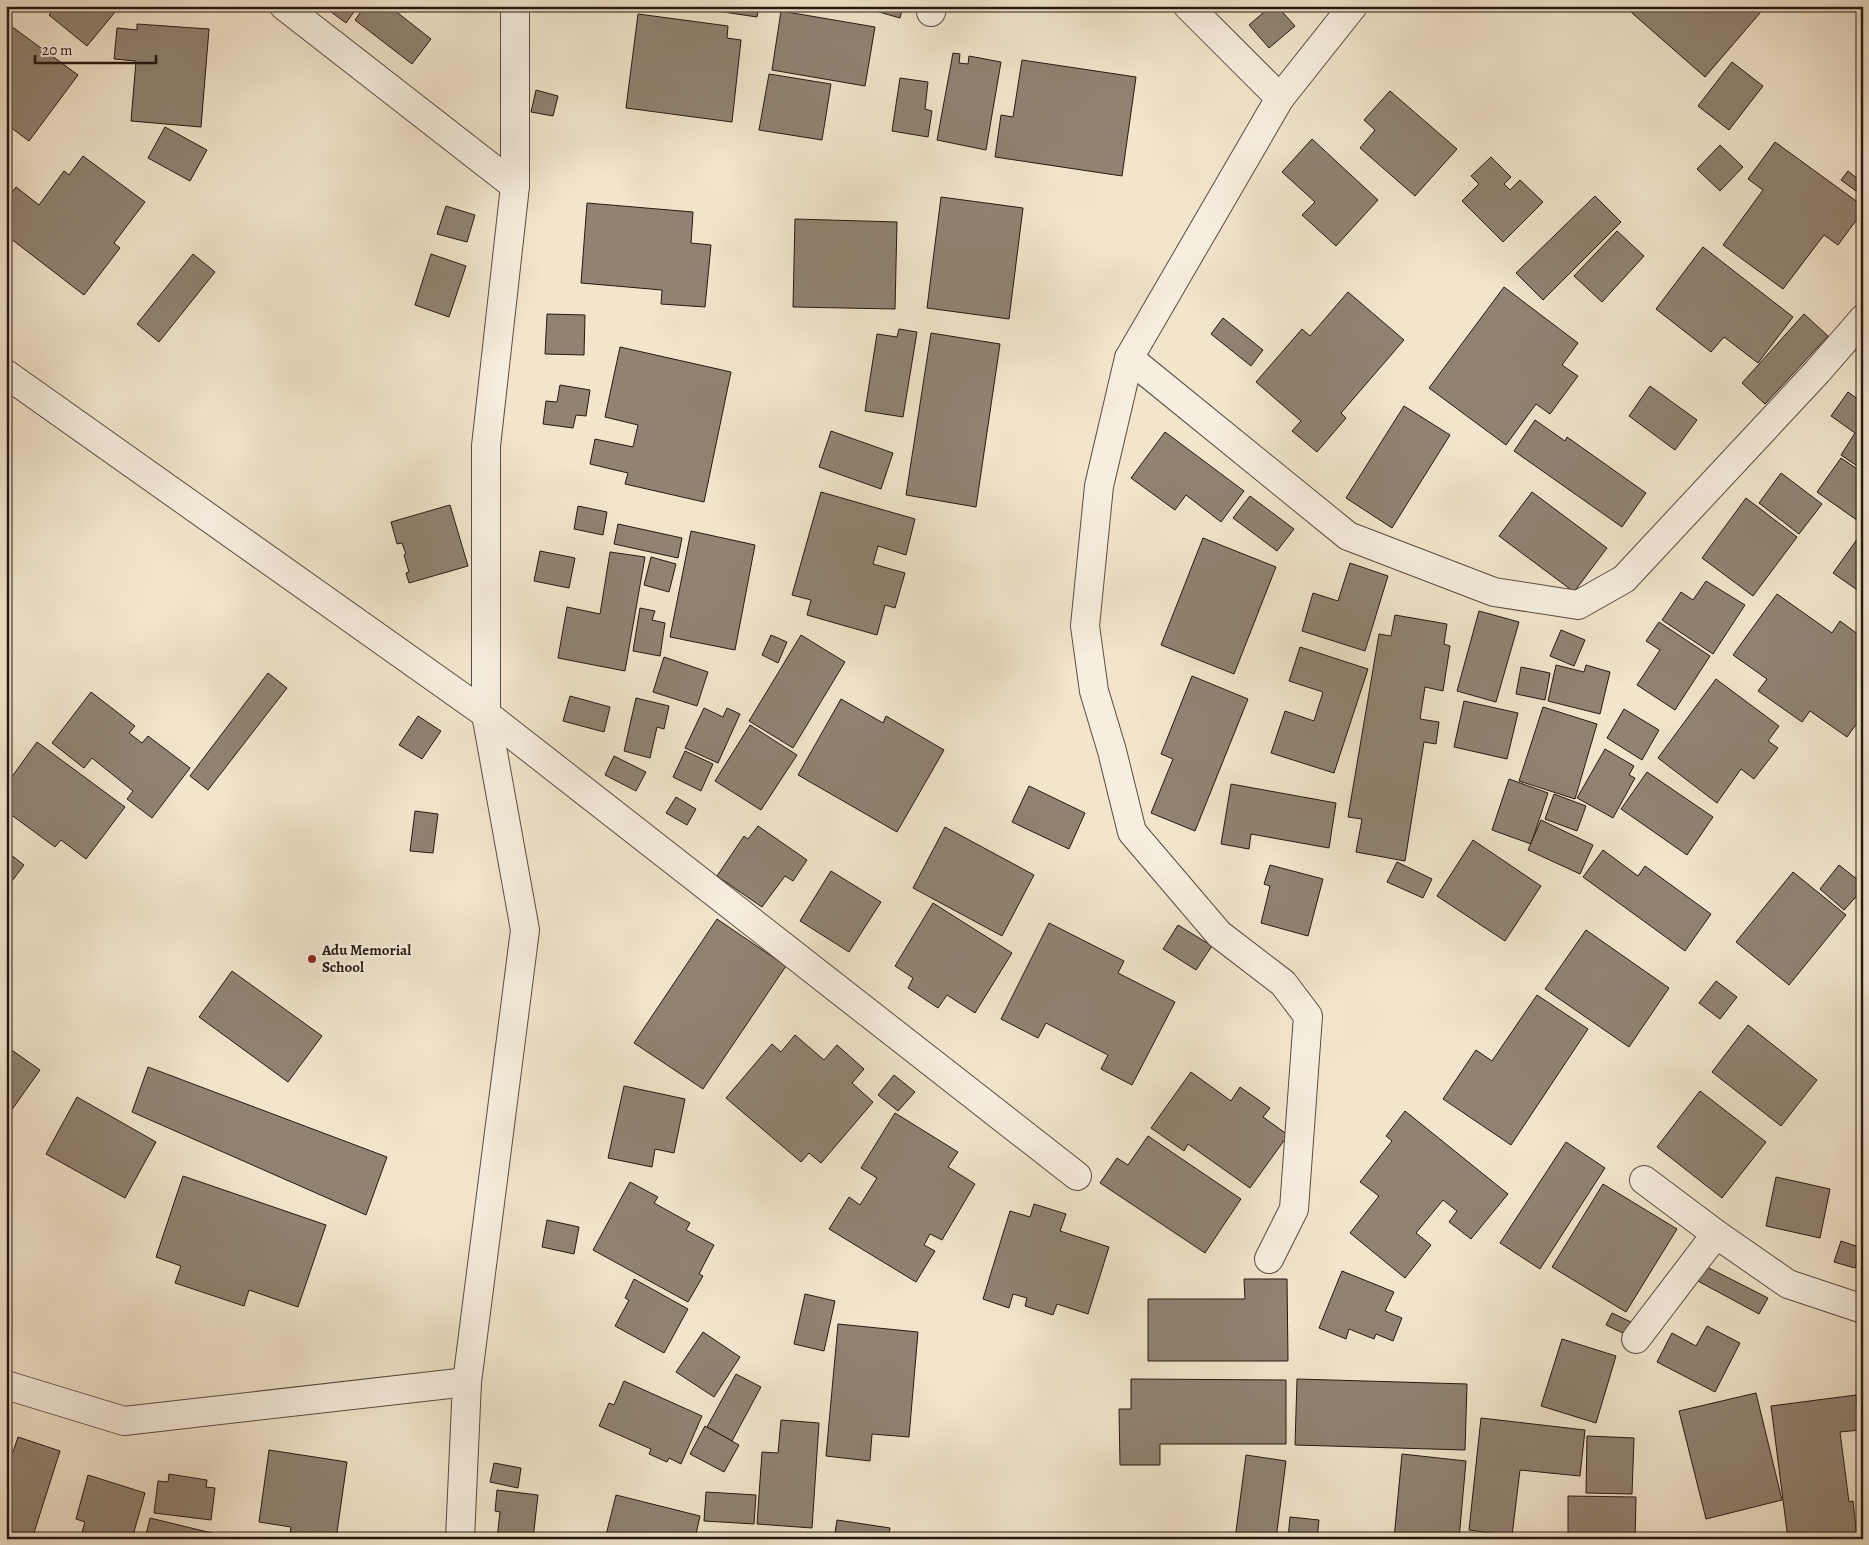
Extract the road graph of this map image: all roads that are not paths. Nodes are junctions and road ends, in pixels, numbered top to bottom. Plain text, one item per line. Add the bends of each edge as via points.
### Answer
1 (284, 6) edge
2 (514, 6) edge
3 (1188, 6) edge
4 (1353, 6) edge
5 (1280, 98) junction
6 (515, 186) junction
7 (1863, 319) edge
8 (1128, 358) junction
9 (6, 374) edge
10 (486, 714) junction
11 (1076, 1176) dead end
12 (1644, 1180) dead end
13 (1716, 1234) junction
14 (1269, 1259) dead end
15 (1863, 1309) edge
16 (1636, 1339) dead end
17 (467, 1382) junction
18 (6, 1385) edge
19 (460, 1539) edge

1 - 6 street
2 - 6 street
3 - 5 street
4 - 5 street
5 - 8 street
6 - 10 street via 486,446
7 - 8 street via 1818,372 1624,579 1578,605 1494,592 1348,536
8 - 14 street via 1099,486 1085,626 1094,691 1132,832 1219,934 1284,983 1308,1016 1294,1209
9 - 10 street
10 - 11 street
10 - 17 street via 525,930
12 - 13 street
13 - 15 street via 1788,1284
13 - 16 street
17 - 18 street via 124,1421
17 - 19 street

